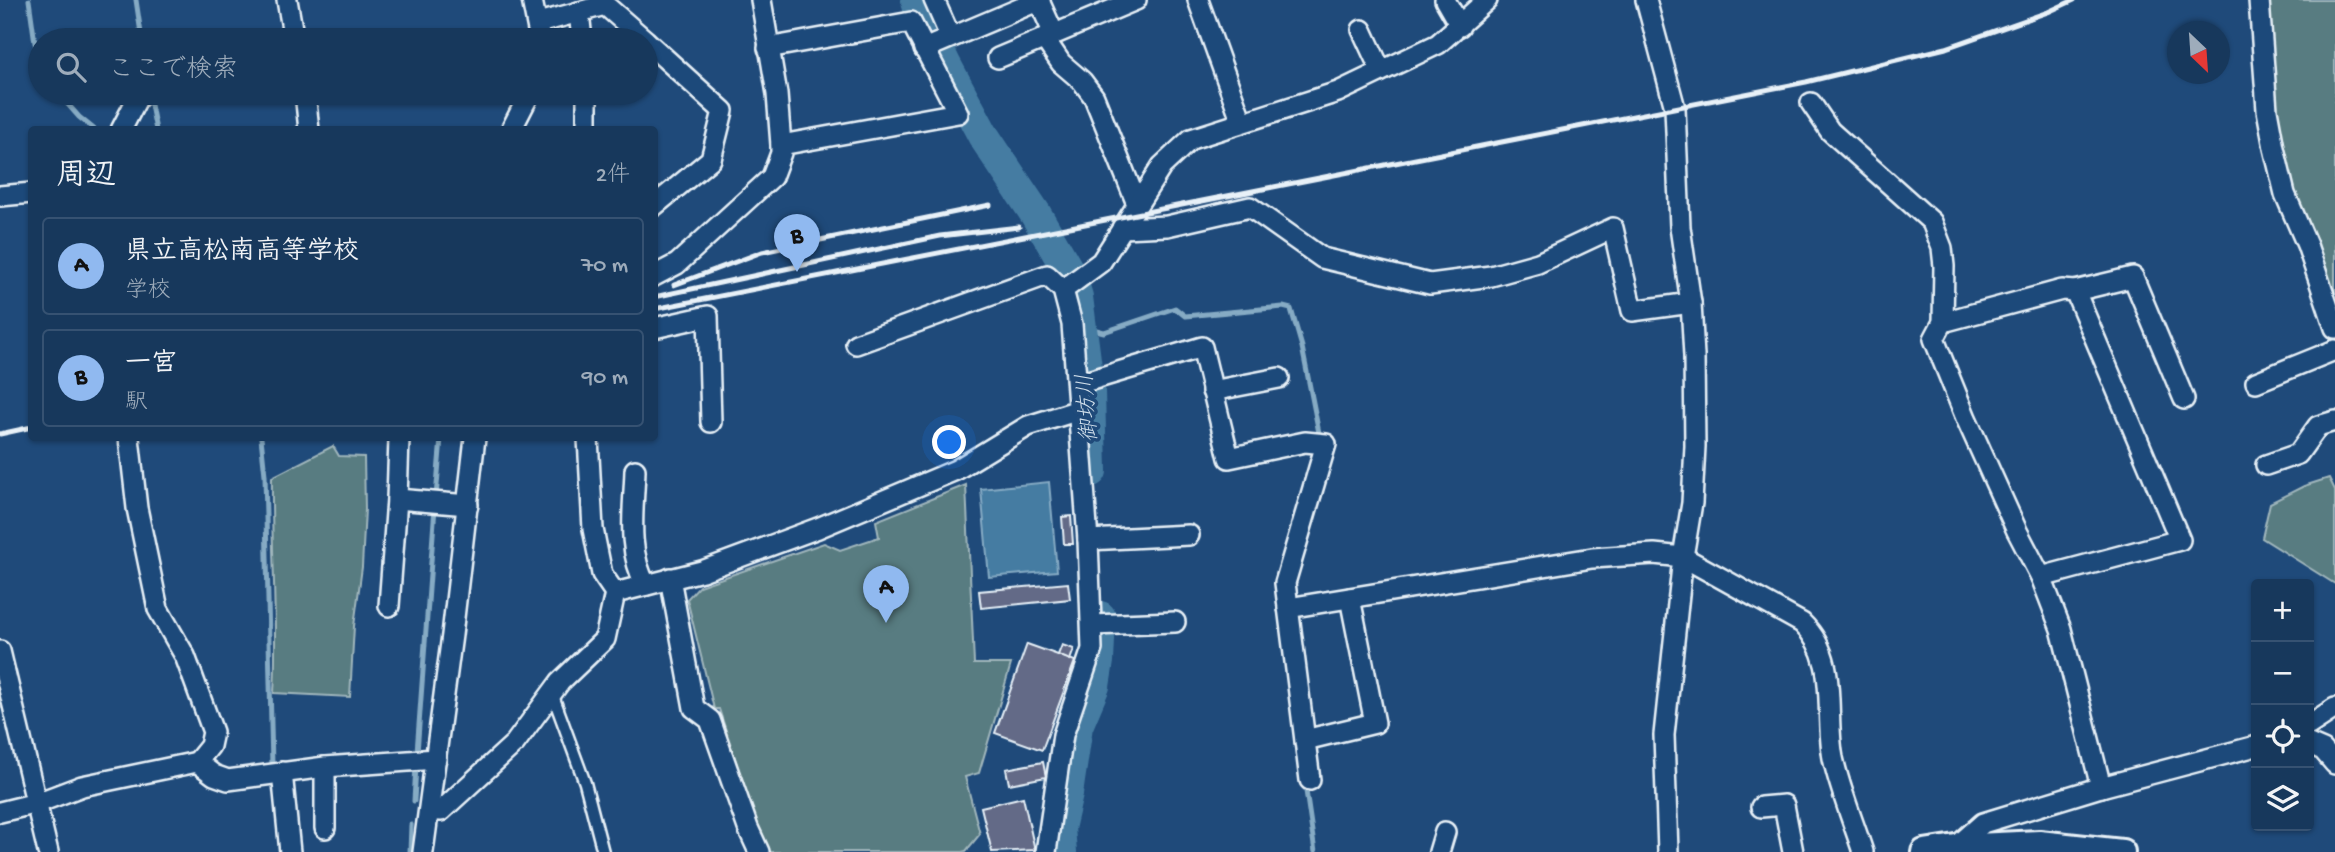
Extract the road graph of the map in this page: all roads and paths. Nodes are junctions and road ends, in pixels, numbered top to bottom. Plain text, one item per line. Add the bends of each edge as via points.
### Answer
1 (287, 0) edge
2 (532, 0) edge
3 (761, 0) edge
4 (934, 0) edge
5 (1039, 0) edge
6 (1136, 0) edge
7 (1198, 0) edge
8 (1445, 0) edge
9 (1487, 0) edge
10 (1646, 0) edge
11 (2259, 0) edge
12 (579, 12) junction
13 (1460, 26) junction
14 (292, 28) edge
15 (538, 28) edge
16 (545, 28) edge
17 (581, 28) edge
18 (631, 28) edge
19 (1362, 30) dead end
20 (1049, 36) junction
21 (947, 38) junction
22 (768, 48) junction
23 (924, 49) junction
24 (658, 52) edge
25 (998, 58) dead end
26 (1381, 71) junction
27 (1811, 103) dead end
28 (134, 105) edge
29 (306, 105) edge
30 (524, 105) edge
31 (587, 105) edge
32 (1242, 122) junction
33 (123, 126) edge
34 (309, 126) edge
35 (513, 126) edge
36 (587, 126) edge
37 (781, 145) junction
38 (28, 193) edge
39 (0, 196) edge
40 (658, 203) edge
41 (1137, 204) junction
42 (1122, 228) junction
43 (658, 274) edge
44 (1068, 286) junction
45 (2075, 291) junction
46 (1690, 303) junction
47 (1943, 322) junction
48 (658, 327) edge
49 (2335, 328) edge
50 (856, 344) dead end
51 (2335, 349) edge
52 (1279, 379) dead end
53 (1086, 382) junction
54 (2256, 382) dead end
55 (1212, 391) junction
56 (2184, 399) dead end
57 (1079, 410) junction
58 (2335, 421) edge
59 (711, 422) dead end
60 (129, 441) edge
61 (398, 441) edge
62 (475, 441) edge
63 (588, 441) edge
64 (2266, 465) dead end
65 (635, 470) dead end
66 (397, 499) junction
67 (468, 505) junction
68 (1189, 535) dead end
69 (1094, 540) junction
70 (1683, 557) junction
71 (2041, 577) junction
72 (670, 578) junction
73 (646, 585) junction
74 (615, 593) junction
75 (1350, 598) junction
76 (389, 607) dead end
77 (1288, 608) junction
78 (1175, 622) dead end
79 (1099, 625) junction
80 (0, 651) edge
81 (552, 693) junction
82 (2335, 708) edge
83 (2314, 722) edge
84 (1305, 740) junction
85 (2314, 746) edge
86 (2251, 747) edge
87 (436, 759) junction
88 (197, 762) junction
89 (2335, 764) edge
90 (325, 767) junction
91 (282, 772) junction
92 (1310, 780) dead end
93 (2101, 787) junction
94 (37, 803) junction
95 (1761, 807) dead end
96 (429, 810) junction
97 (0, 812) edge
98 (325, 828) dead end
99 (1445, 832) dead end
100 (1956, 847) junction
101 (2116, 851) edge
102 (48, 852) edge
103 (290, 852) edge
104 (423, 852) edge
105 (603, 852) edge
106 (759, 852) edge
107 (1046, 852) edge
108 (1439, 852) edge
109 (1668, 852) edge
110 (1793, 852) edge
111 (1863, 852) edge
112 (1924, 852) edge

1 - 14 street
2 - 15 street
3 - 22 street
4 - 21 street
5 - 20 street
5 - 21 street
6 - 20 street
7 - 32 street
8 - 13 street
9 - 13 street
10 - 46 street via 1675,107 1680,227
11 - 49 street via 2274,148 2285,194
12 - 16 street
12 - 17 street
12 - 18 street via 605,5
13 - 26 street via 1438,44
19 - 26 street
20 - 25 street
20 - 41 street via 1061,63 1094,97
21 - 23 street
22 - 23 street via 911,22
22 - 37 street
23 - 37 street via 958,113
24 - 40 street via 723,111 711,159
26 - 32 street via 1338,92
27 - 47 street via 1830,131 1932,222 1944,266
28 - 33 street
29 - 34 street
30 - 35 street
31 - 36 street
32 - 41 street via 1191,139 1162,166
37 - 43 street via 772,177 677,264
38 - 39 street
41 - 42 street
42 - 44 street via 1101,262
42 - 46 street via 1167,226 1250,207 1322,258 1430,284 1491,276 1538,263 1613,228 1632,311
44 - 50 street via 1047,275
44 - 53 street
45 - 47 street via 2062,290
45 - 56 street via 2133,277
45 - 71 street via 2180,540
46 - 70 street via 1695,446
47 - 71 street via 1934,339
48 - 59 street via 708,316
51 - 54 street
52 - 55 street
53 - 55 street via 1202,347
53 - 57 street
55 - 77 street via 1228,458 1305,442 1326,444 1285,583
57 - 69 street
57 - 72 street via 1028,426 956,470 818,528 702,571
58 - 64 street via 2318,426 2298,454
60 - 88 street via 154,595 185,656 213,732 211,746
61 - 66 street
62 - 67 street
63 - 74 street via 593,529 602,573
65 - 73 street via 633,543 637,569
66 - 67 street
66 - 76 street
67 - 87 street
68 - 69 street
69 - 79 street
70 - 75 street via 1592,558
70 - 109 street via 1664,736
70 - 111 street via 1802,624 1814,636 1827,674 1833,757
71 - 93 street via 2061,629
72 - 73 street
72 - 106 street via 694,708 710,720
73 - 74 street
74 - 81 street via 605,639
75 - 77 street
75 - 84 street via 1375,723
77 - 84 street
78 - 79 street
79 - 107 street via 1063,735
80 - 94 street
81 - 96 street via 515,743 441,811
81 - 105 lane via 585,783
82 - 83 street
84 - 92 street
85 - 89 street
86 - 93 street
87 - 90 street
87 - 96 street
88 - 91 street via 228,780
88 - 94 street via 82,786
90 - 91 street
90 - 98 street
91 - 103 street
93 - 100 street via 1983,823
94 - 97 street
94 - 102 street
95 - 110 street via 1784,805
96 - 104 street
99 - 108 street
100 - 101 street via 2039,843
100 - 112 street

